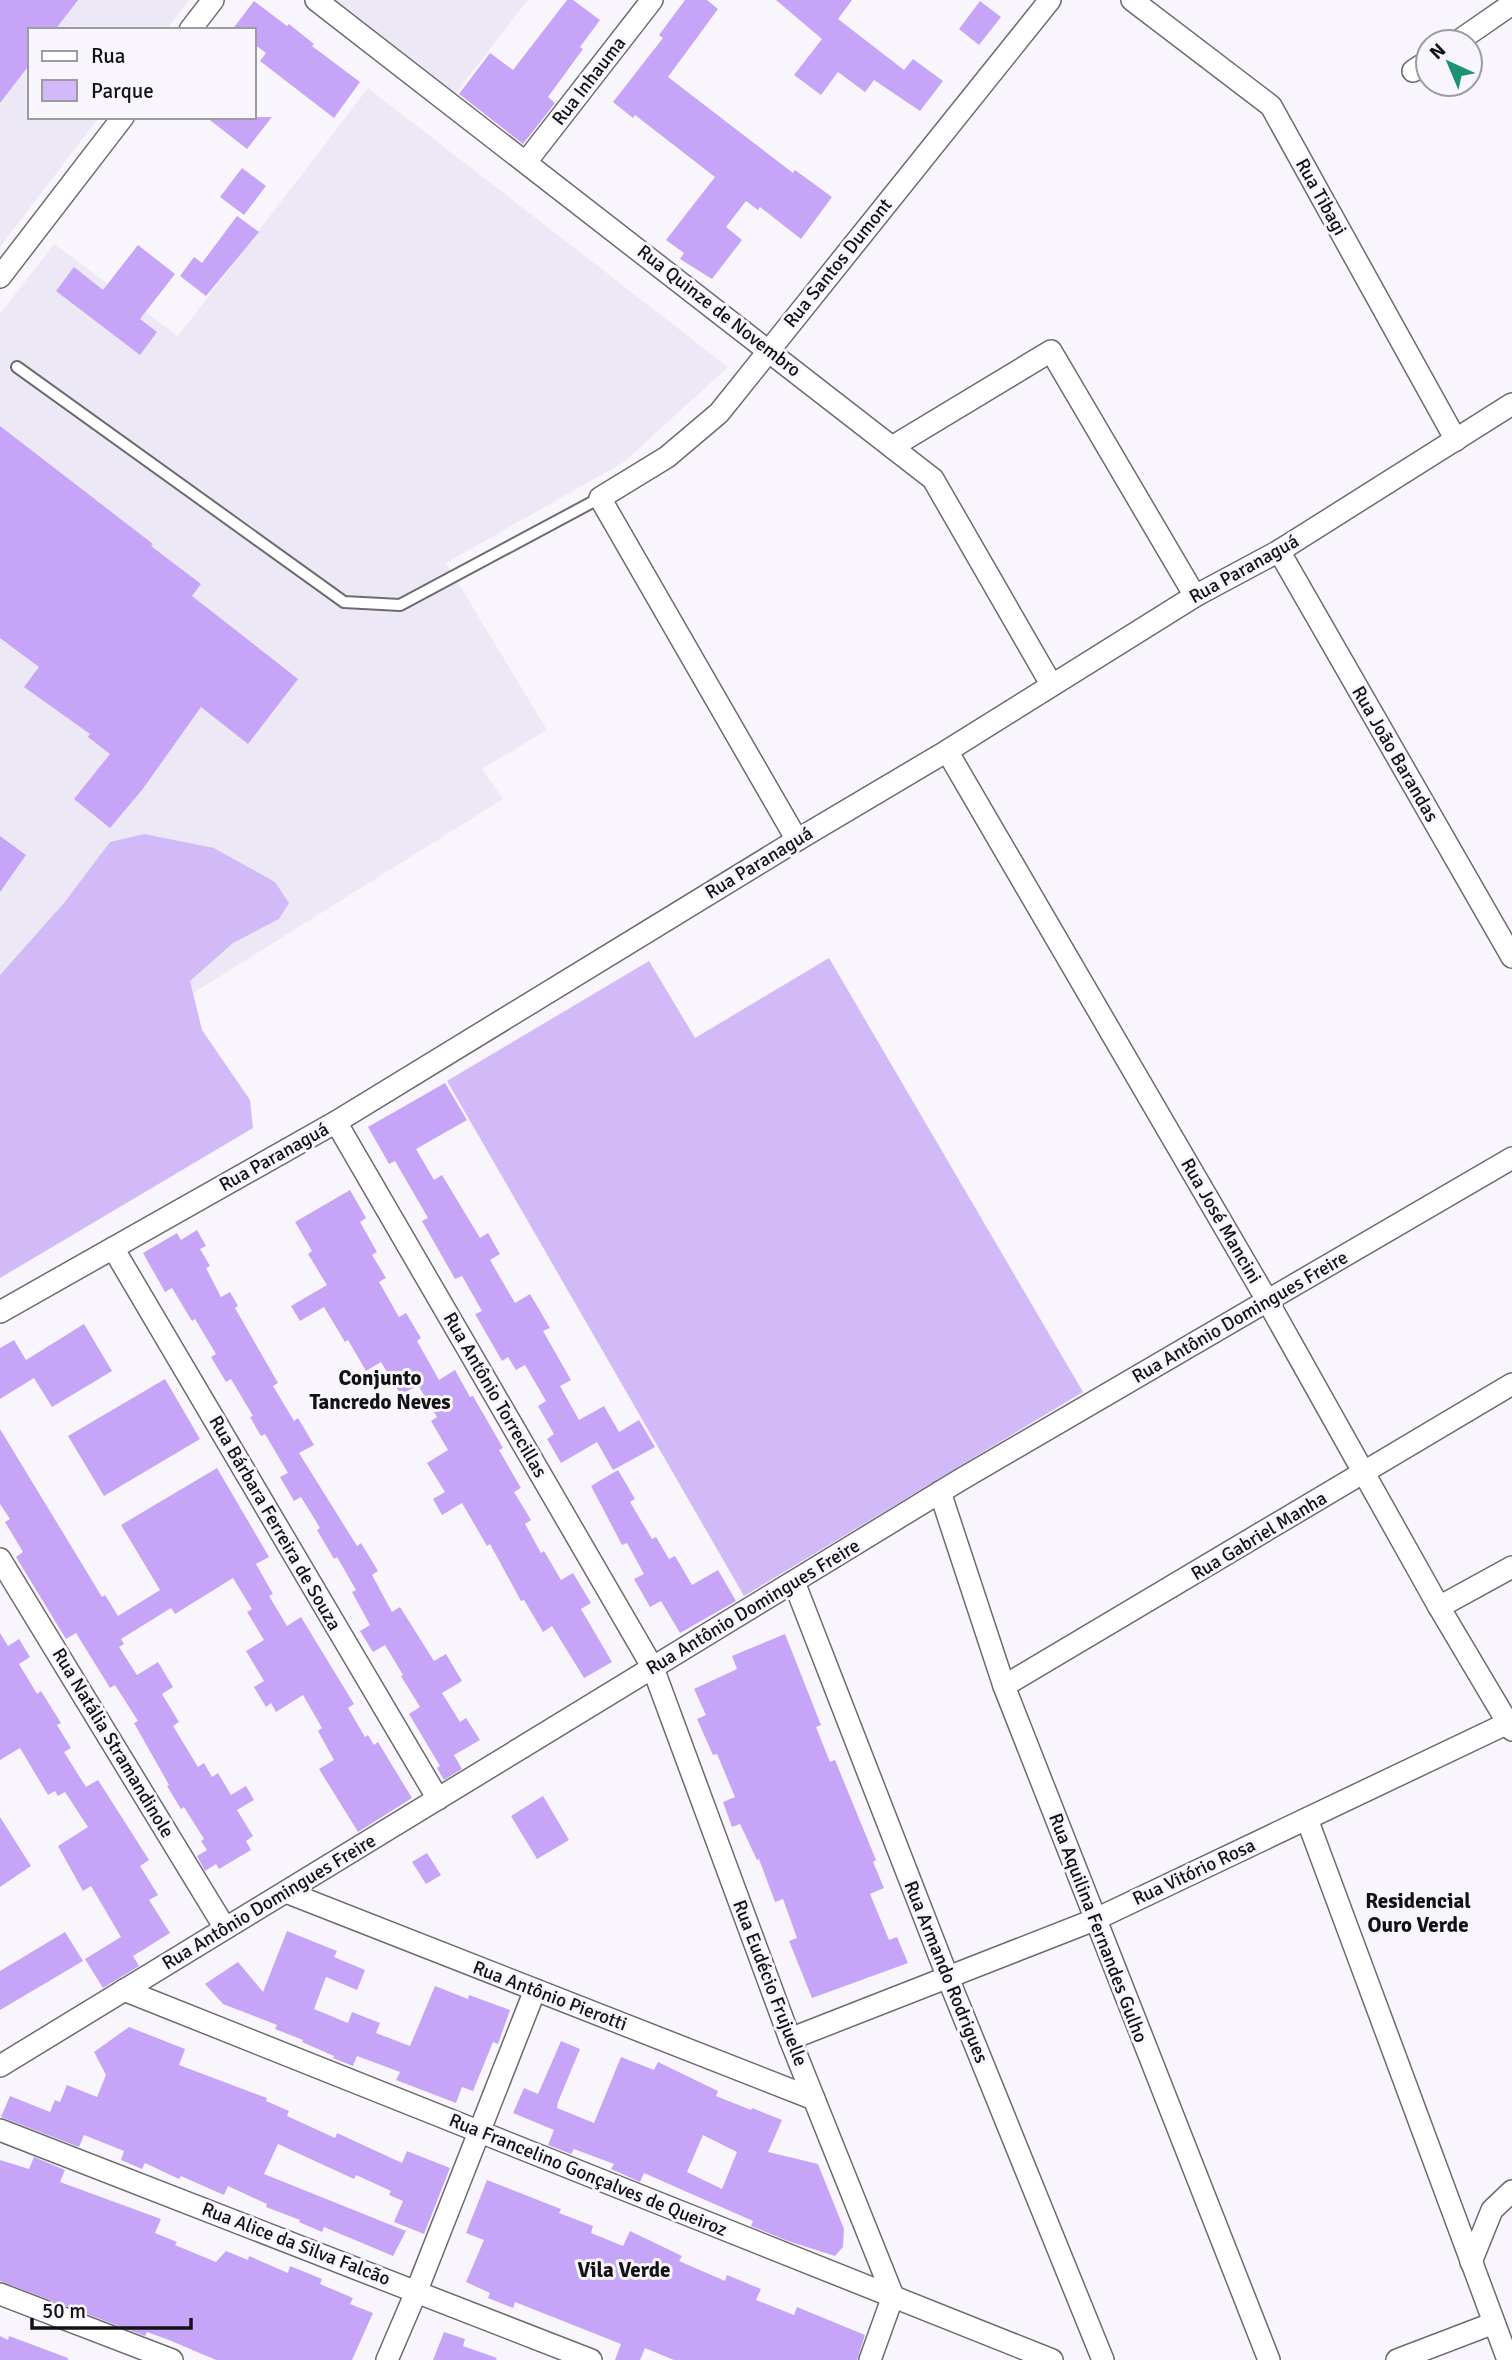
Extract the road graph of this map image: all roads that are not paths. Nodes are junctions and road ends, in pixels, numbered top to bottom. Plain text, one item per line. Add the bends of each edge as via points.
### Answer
1 (213, 0) edge
2 (316, 0) edge
3 (652, 0) edge
4 (1050, 0) edge
5 (1132, 0) edge
6 (1512, 4) edge
7 (192, 28) edge
8 (1477, 28) edge
9 (121, 119) edge
10 (526, 162) junction
11 (0, 276) edge
12 (769, 350) junction
13 (18, 367) dead end
14 (1512, 404) edge
15 (1456, 440) junction
16 (892, 447) junction
17 (600, 498) junction
18 (1279, 551) junction
19 (1195, 596) junction
20 (1051, 684) junction
21 (947, 751) junction
22 (797, 840) junction
23 (1512, 957) edge
24 (337, 1122) junction
25 (1512, 1158) edge
26 (113, 1248) junction
27 (1267, 1300) junction
28 (0, 1312) edge
29 (1512, 1384) edge
30 (1364, 1474) junction
31 (940, 1492) junction
32 (0, 1559) edge
33 (1512, 1567) edge
34 (794, 1582) junction
35 (1439, 1607) junction
36 (653, 1668) junction
37 (1004, 1686) junction
38 (1511, 1725) edge
39 (438, 1799) junction
40 (1307, 1819) junction
41 (286, 1892) junction
42 (1094, 1920) junction
43 (225, 1928) junction
44 (948, 1978) junction
45 (124, 1990) junction
46 (535, 1990) junction
47 (790, 2039) junction
48 (2, 2060) edge
49 (814, 2099) junction
50 (0, 2130) edge
51 (478, 2131) junction
52 (1512, 2191) edge
53 (1471, 2262) junction
54 (417, 2290) junction
55 (0, 2294) edge
56 (893, 2297) junction
57 (1494, 2323) junction
58 (172, 2360) edge
59 (387, 2360) edge
60 (591, 2360) edge
61 (870, 2360) edge
62 (1052, 2360) edge
63 (1103, 2360) edge
64 (1269, 2360) edge
65 (1397, 2360) edge
66 (1508, 2360) edge

1 - 7 street
2 - 10 street, Rua Quinze de Novembro
3 - 10 street, Rua Inhauma
4 - 12 street, Rua Santos Dumont
5 - 15 street, Rua Tibagi via 1271,106
6 - 8 street
9 - 11 street
10 - 12 street, Rua Quinze de Novembro
12 - 16 street, Rua Quinze de Novembro
12 - 17 street, Rua Santos Dumont via 719,413 667,457
13 - 17 lane via 344,602 400,606
14 - 15 street, Rua Paranaguá
15 - 18 street, Rua Paranaguá
16 - 19 street via 1051,351
16 - 20 street, Rua Quinze de Novembro via 933,479
17 - 22 street
18 - 19 street, Rua Paranaguá
18 - 23 street, Rua João Barandas
19 - 20 street, Rua Paranaguá
20 - 21 street, Rua Paranaguá
21 - 22 street, Rua Paranaguá
21 - 27 street, Rua José Mancini
22 - 24 street, Rua Paranaguá
24 - 26 street, Rua Paranaguá
24 - 36 street, Rua Antônio Torrecillas
25 - 27 street, Rua Antônio Domingues Freire
26 - 28 street, Rua Paranaguá
26 - 39 street, Rua Bárbara Ferreira de Souza
27 - 30 street, Rua José Mancini
27 - 31 street, Rua Antônio Domingues Freire
29 - 30 street, Rua Gabriel Manha
30 - 35 street, Rua José Mancini
30 - 37 street, Rua Gabriel Manha
31 - 34 street, Rua Antônio Domingues Freire
31 - 37 street, Rua Aquilina Fernandes Gulho
32 - 43 street, Rua Natália Stramandinole
33 - 35 street
34 - 36 street, Rua Antônio Domingues Freire
34 - 44 street, Rua Armando Rodrigues
35 - 38 street, Rua José Mancini
36 - 39 street, Rua Antônio Domingues Freire
36 - 47 street, Rua Eudécio Frujuelle
37 - 42 street, Rua Aquilina Fernandes Gulho
38 - 40 street, Rua Vitório Rosa
39 - 41 street, Rua Antônio Domingues Freire
40 - 42 street, Rua Vitório Rosa
40 - 53 street
41 - 43 street, Rua Antônio Domingues Freire
41 - 46 street, Rua Antônio Pierotti
42 - 44 street, Rua Vitório Rosa
42 - 64 street, Rua Aquilina Fernandes Gulho
43 - 45 street, Rua Antônio Domingues Freire
44 - 47 street, Rua Vitório Rosa
44 - 63 street, Rua Armando Rodrigues
45 - 48 street, Rua Antônio Domingues Freire
45 - 51 street, Rua Francelino Gonçalves de Queiroz
46 - 49 street, Rua Antônio Pierotti
46 - 51 street
47 - 49 street, Rua Eudécio Frujuelle
49 - 56 street, Rua Eudécio Frujuelle
50 - 54 street, Rua Alice da Silva Falcão
51 - 54 street
51 - 56 street, Rua Francelino Gonçalves de Queiroz
52 - 53 street via 1492,2210
53 - 57 street
54 - 59 street
54 - 60 street, Rua Alice da Silva Falcão
55 - 58 street
56 - 61 street
56 - 62 street, Rua Francelino Gonçalves de Queiroz
57 - 65 street
57 - 66 street

